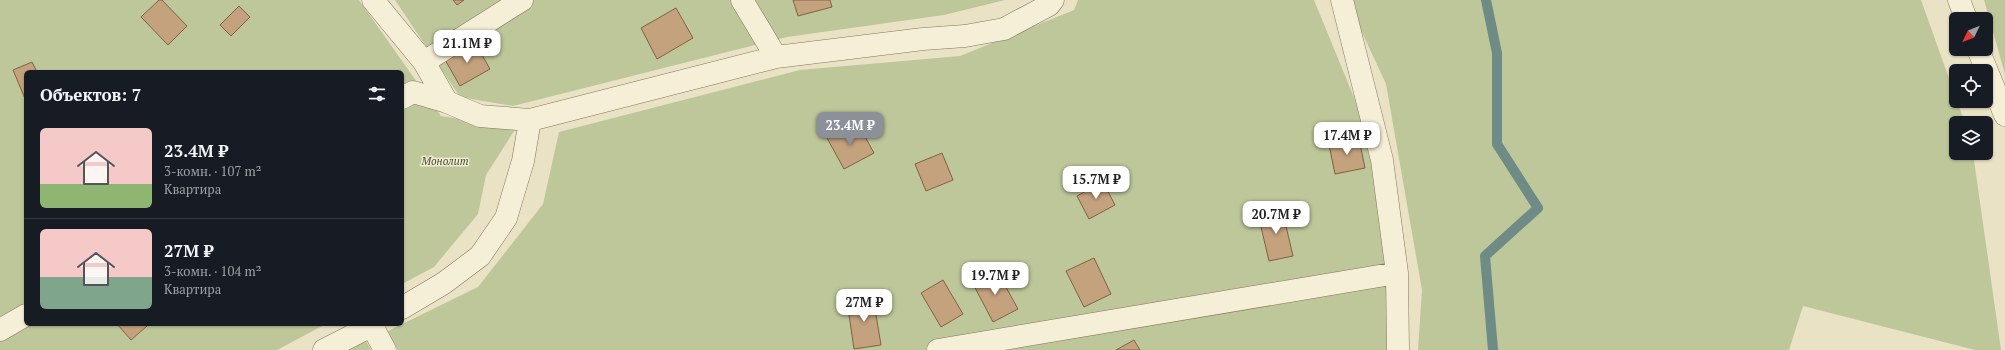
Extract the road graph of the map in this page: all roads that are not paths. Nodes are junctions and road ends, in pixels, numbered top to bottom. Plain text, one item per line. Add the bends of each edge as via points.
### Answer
1 (374, 0) edge
2 (522, 0) edge
3 (742, 0) edge
4 (1053, 0) edge
5 (1342, 0) edge
6 (1959, 0) edge
7 (1963, 12) edge
8 (1981, 56) edge
9 (776, 57) junction
10 (424, 62) junction
11 (404, 97) edge
12 (447, 102) junction
13 (2005, 115) edge
14 (530, 120) junction
15 (1397, 273) junction
16 (404, 307) edge
17 (24, 316) edge
18 (371, 326) edge
19 (373, 326) edge
20 (0, 330) edge
21 (324, 350) edge
22 (385, 350) edge
23 (938, 350) edge
24 (1398, 350) edge

1 - 10 lane
2 - 10 lane
3 - 9 lane
4 - 9 lane via 1049,5 1004,29 965,36
5 - 15 lane via 1382,160
6 - 7 lane
8 - 13 lane
9 - 14 lane
10 - 12 lane
11 - 12 lane via 413,92
12 - 14 lane via 480,116
14 - 16 lane via 523,161 506,218 480,256 444,283
15 - 23 lane
15 - 24 lane
17 - 20 lane
18 - 21 lane
19 - 22 lane

